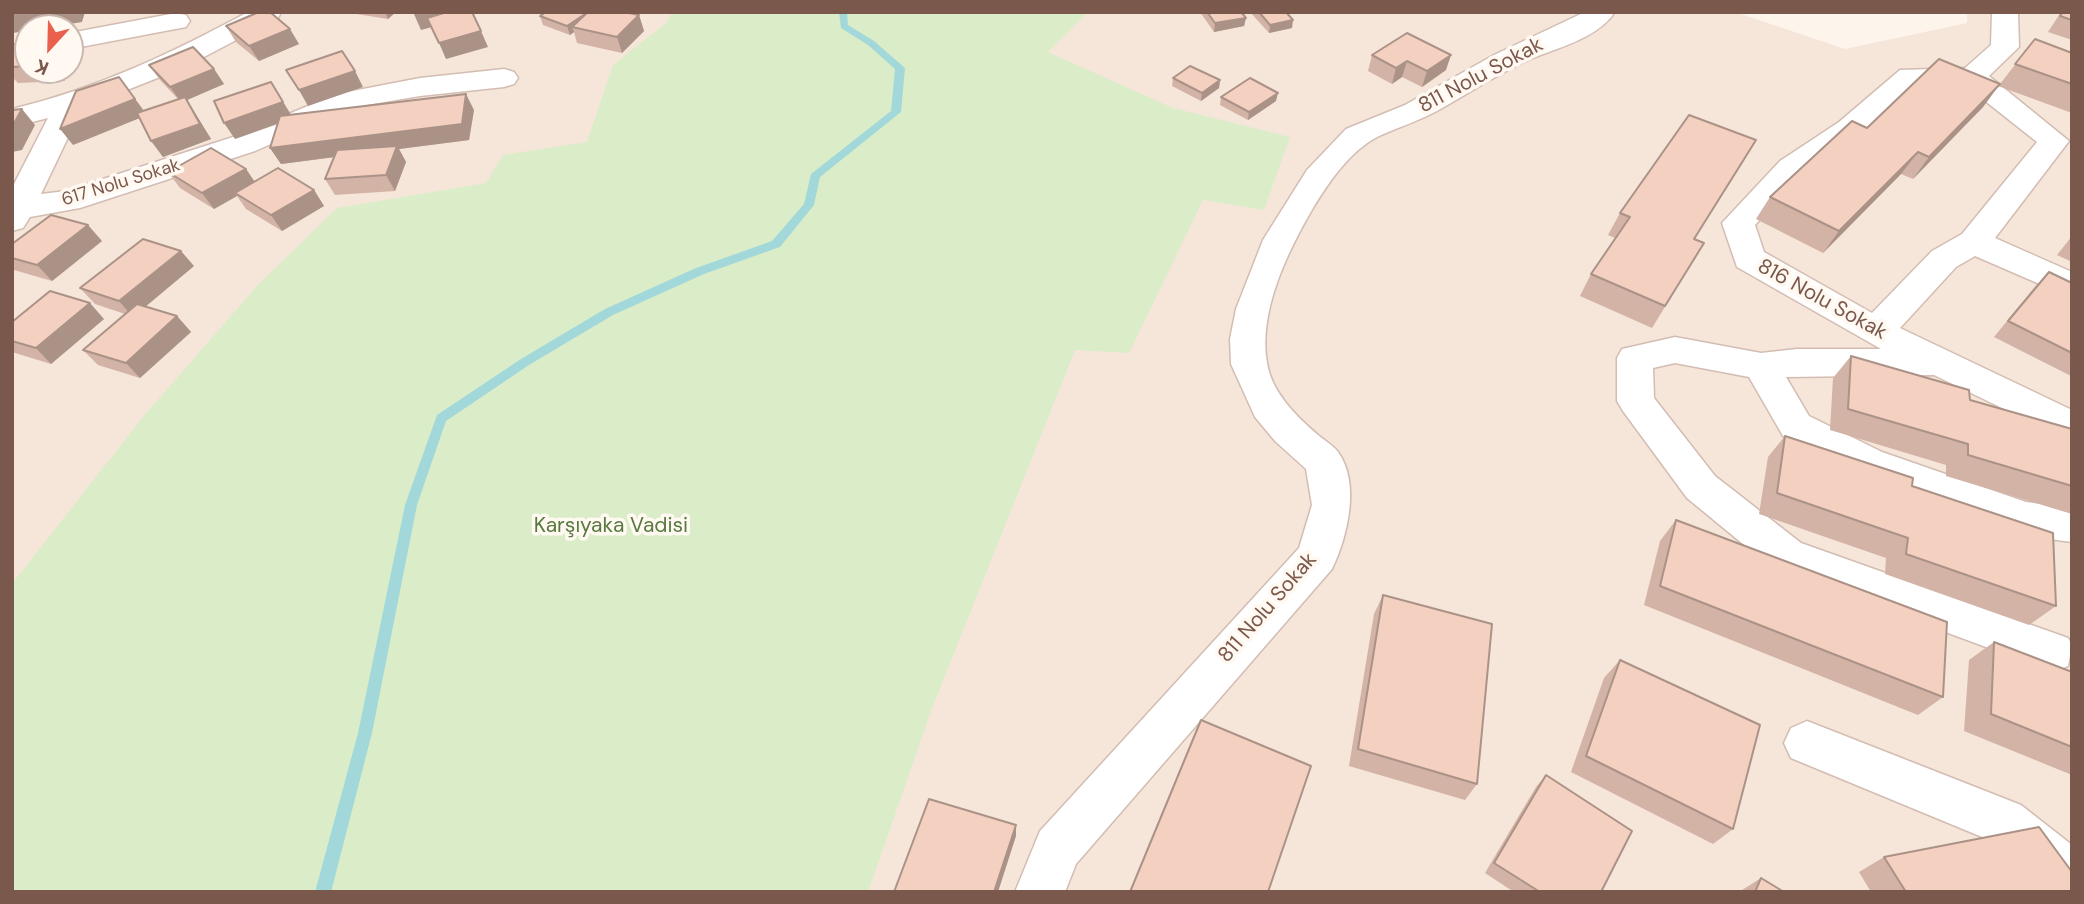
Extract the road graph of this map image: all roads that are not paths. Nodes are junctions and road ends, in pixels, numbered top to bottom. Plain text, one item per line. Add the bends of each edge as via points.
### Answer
1 (244, 12) edge
2 (268, 12) edge
3 (1602, 12) edge
4 (2005, 12) edge
5 (170, 17) edge
6 (84, 38) edge
7 (1972, 77) junction
8 (503, 78) dead end
9 (69, 105) junction
10 (12, 118) edge
11 (2063, 143) edge
12 (15, 214) edge
13 (1974, 242) junction
14 (2072, 286) edge
15 (1876, 331) junction
16 (1939, 362) junction
17 (1761, 366) junction
18 (2072, 428) edge
19 (2072, 526) edge
20 (2053, 652) dead end
21 (1807, 743) dead end
22 (2072, 876) edge
23 (1040, 892) edge

1 - 5 street
2 - 9 street via 133,82
3 - 23 street, 811 Nolu Sokak via 1477,73 1415,111 1356,137 1320,176 1284,229 1260,286 1248,361 1264,403 1291,435 1324,462 1332,506 1317,556 1057,848
4 - 7 street via 2005,47
5 - 6 street
7 - 11 street
7 - 15 street, 816 Nolu Sokak via 1910,76 1850,129 1791,168 1738,223 1749,259
8 - 12 street, 617 Nolu Sokak via 347,100 244,144
9 - 10 street
9 - 12 street
11 - 13 street
13 - 14 street
13 - 15 street via 1944,259
15 - 16 street, 816 Nolu Sokak
16 - 17 street
16 - 18 street, 816 Nolu Sokak
17 - 19 street via 1796,426 1868,463 2025,519
17 - 20 street via 1675,350 1635,358 1636,401 1701,487 1786,555
21 - 22 street via 2004,822

